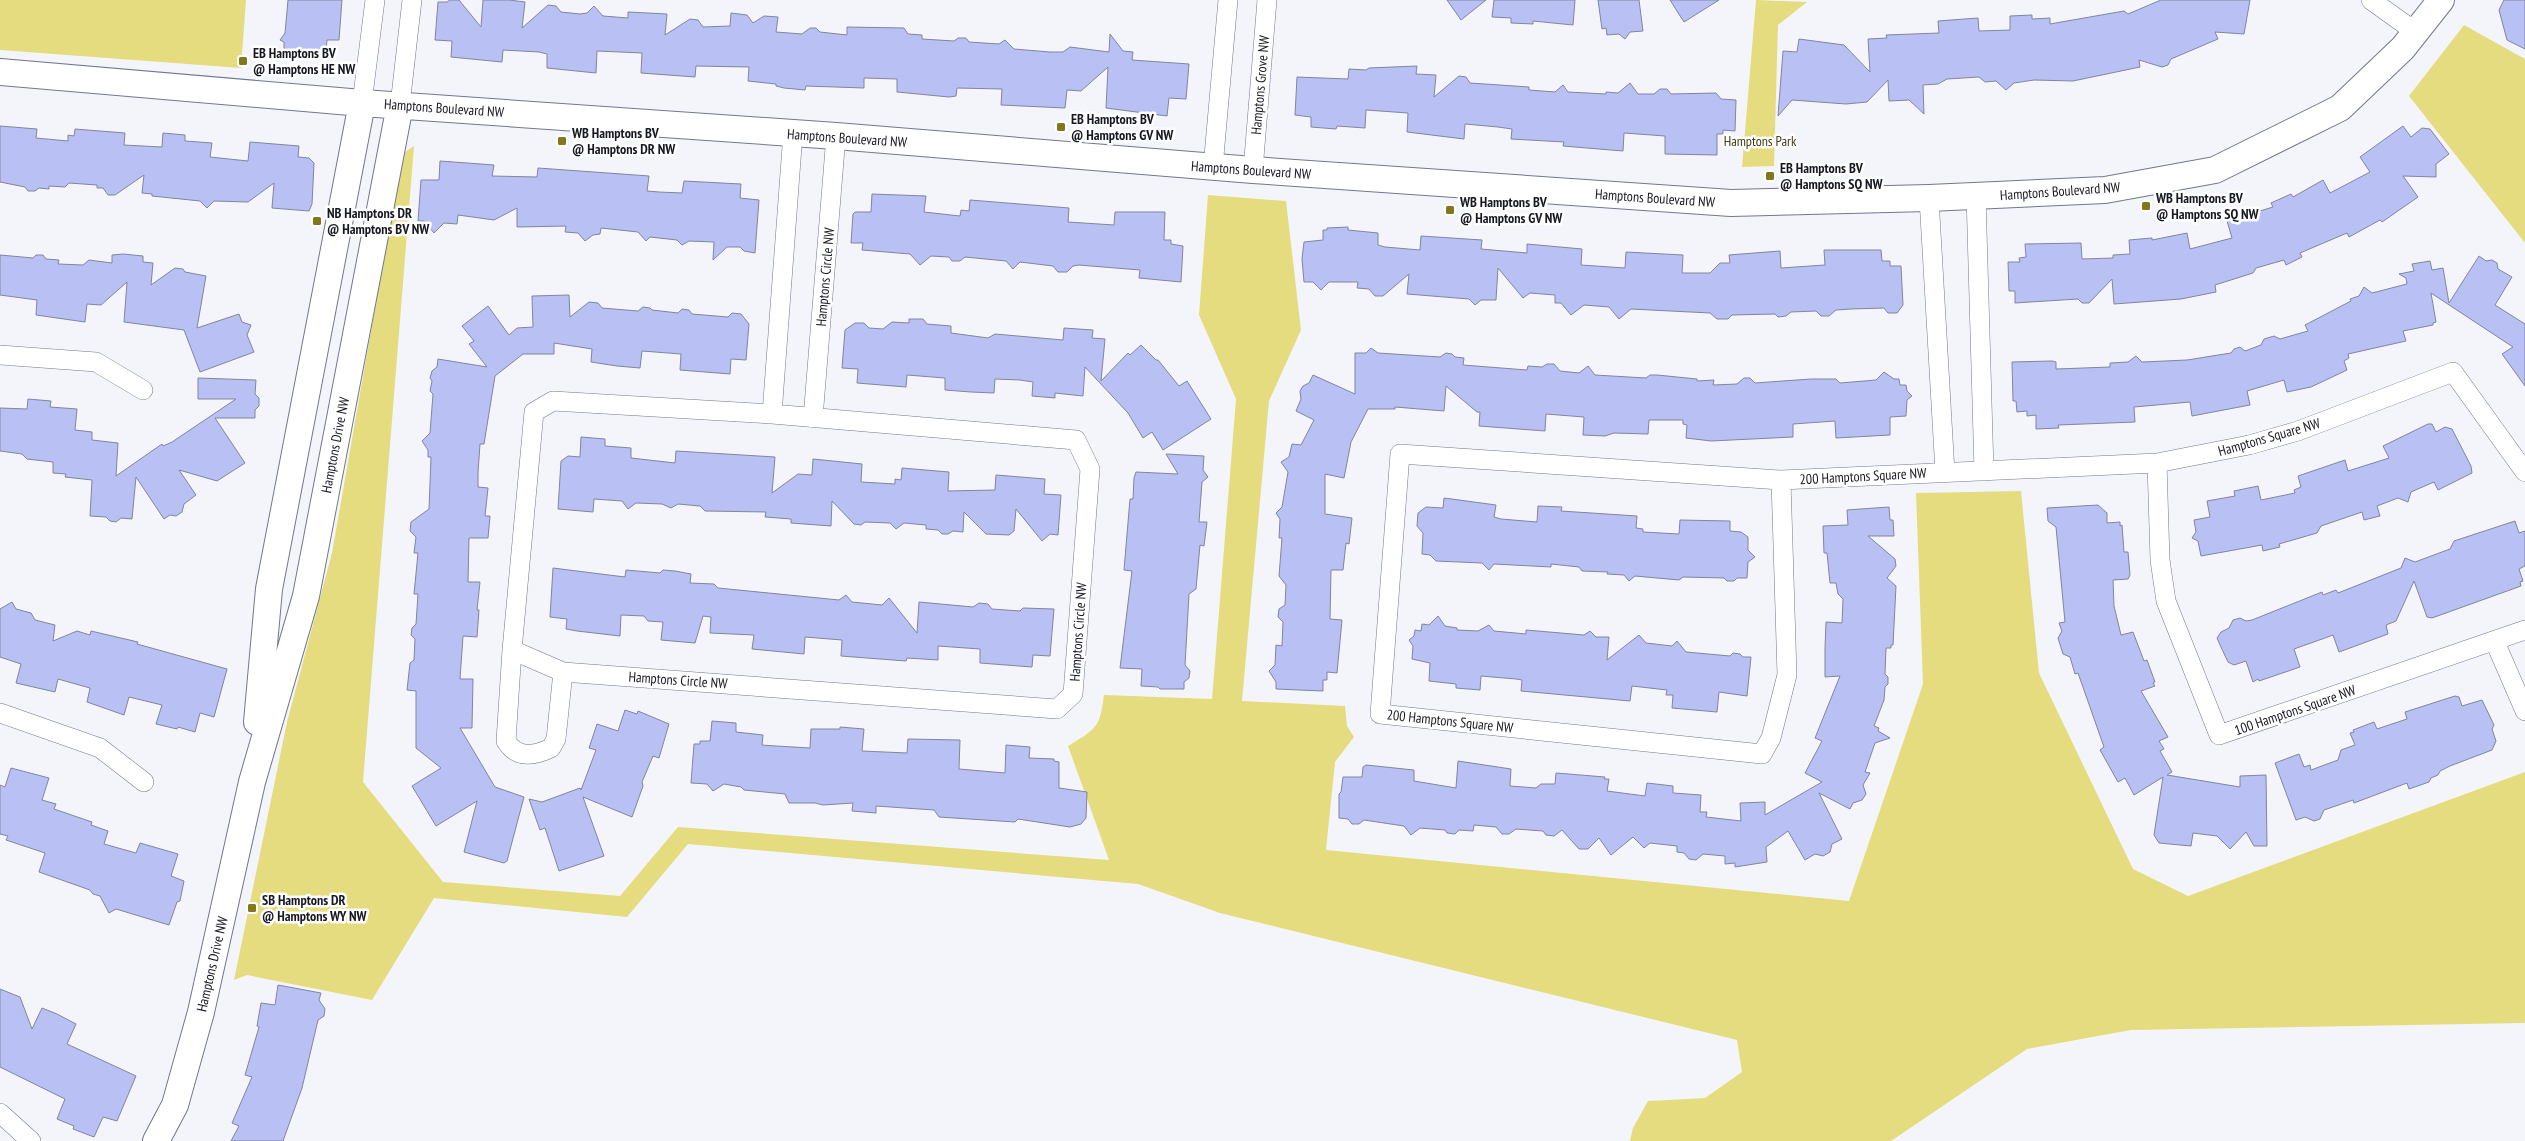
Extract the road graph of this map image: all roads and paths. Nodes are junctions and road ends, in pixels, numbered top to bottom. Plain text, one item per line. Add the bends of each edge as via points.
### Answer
1 (376, 0) edge
2 (412, 0) edge
3 (1228, 0) edge
4 (1267, 0) edge
5 (2371, 0) edge
6 (2438, 1) edge
7 (2417, 33) junction
8 (0, 72) edge
9 (362, 102) junction
10 (400, 105) junction
11 (793, 133) junction
12 (836, 136) junction
13 (1213, 167) junction
14 (1253, 170) junction
15 (1976, 195) junction
16 (1929, 198) junction
17 (0, 355) edge
18 (143, 390) dead end
19 (772, 414) junction
20 (813, 418) junction
21 (2157, 463) junction
22 (1984, 471) junction
23 (1945, 472) junction
24 (2525, 472) edge
25 (1781, 480) junction
26 (2525, 630) edge
27 (2495, 642) junction
28 (512, 650) junction
29 (563, 672) junction
30 (2525, 711) edge
31 (0, 713) edge
32 (144, 782) dead end
33 (252, 782) junction
34 (0, 1113) edge
35 (30, 1141) edge
36 (156, 1141) edge

1 - 9 street
2 - 10 street
3 - 13 street
4 - 14 street, Hamptons Grove NW
5 - 7 street
6 - 7 street, Hamptons Boulevard NW
7 - 15 street, Hamptons Boulevard NW via 2340,108 2215,170 2105,190
8 - 9 street, Hamptons Boulevard NW
9 - 10 street, Hamptons Boulevard NW
9 - 33 street, Hamptons Drive NW via 269,589
10 - 11 street, Hamptons Boulevard NW
10 - 33 street, Hamptons Drive NW via 306,596
11 - 12 street, Hamptons Boulevard NW
11 - 19 street
12 - 13 street, Hamptons Boulevard NW
12 - 20 street, Hamptons Circle NW
13 - 14 street, Hamptons Boulevard NW
14 - 16 street, Hamptons Boulevard NW via 1731,203
15 - 16 street, Hamptons Boulevard NW
15 - 22 street
16 - 23 street
17 - 18 street via 96,362
19 - 20 street, Hamptons Circle NW
19 - 28 street, Hamptons Circle NW via 553,401 534,412
20 - 29 street, Hamptons Circle NW via 1076,440 1090,469 1074,694 1058,709
21 - 22 street, Hamptons Square NW
21 - 24 street, Hamptons Square NW via 2249,445 2298,431 2453,372
21 - 27 street, 100 Hamptons Square NW via 2160,560 2166,601 2219,735
22 - 23 street, Hamptons Square NW
23 - 25 street, 200 Hamptons Square NW
25 - 25 street, 200 Hamptons Square NW via 1400,454 1380,714 1762,754 1771,738 1787,675
26 - 27 street, 100 Hamptons Square NW
27 - 30 street
28 - 29 street, Hamptons Circle NW
28 - 29 street, Hamptons Circle NW via 506,741 510,748 523,755 551,748 556,739
31 - 32 street via 100,748
33 - 36 street, Hamptons Drive NW via 202,1012 176,1105
34 - 35 street

